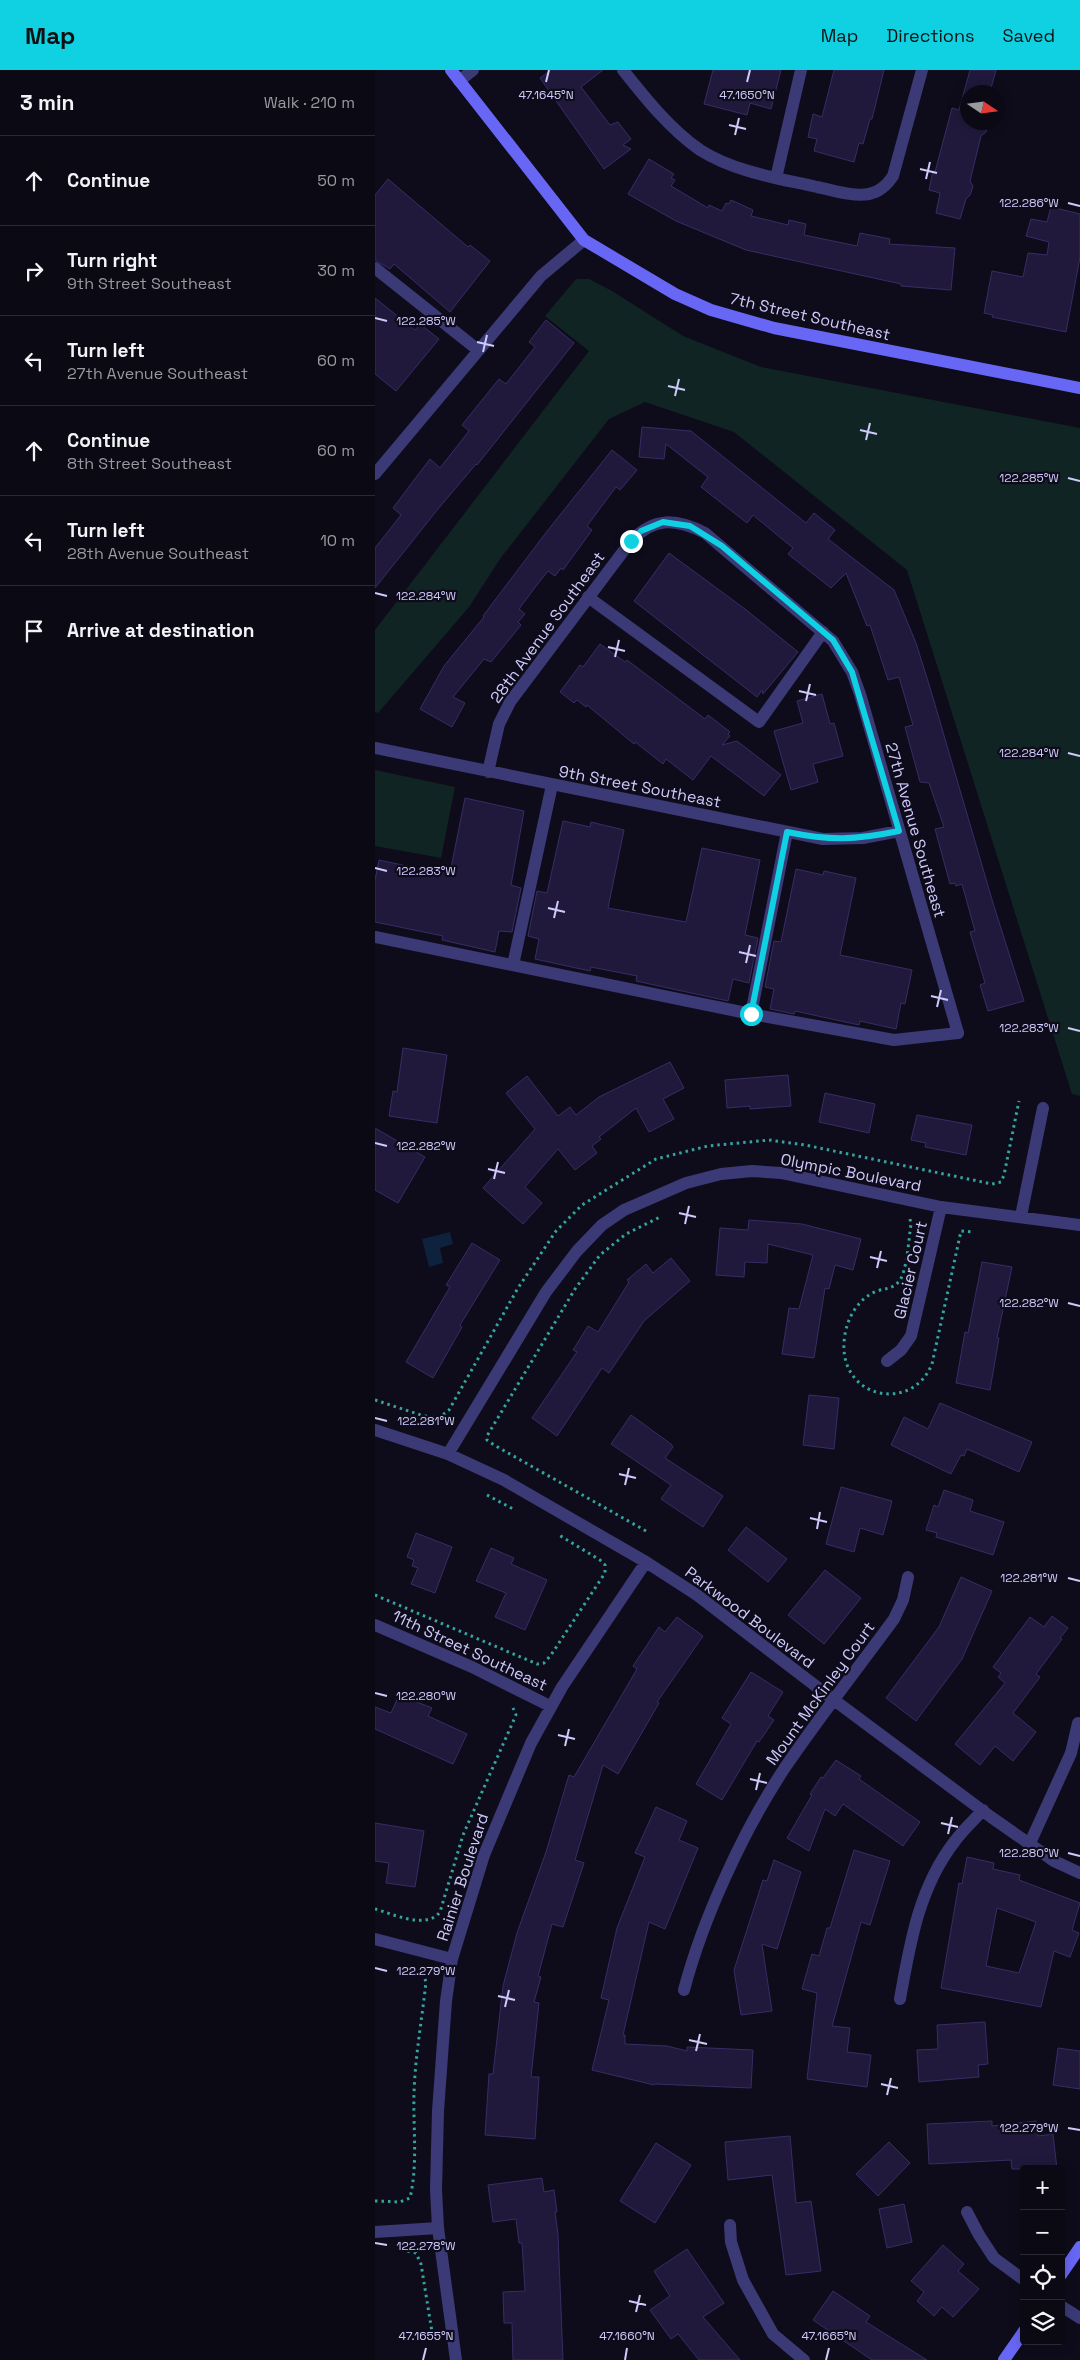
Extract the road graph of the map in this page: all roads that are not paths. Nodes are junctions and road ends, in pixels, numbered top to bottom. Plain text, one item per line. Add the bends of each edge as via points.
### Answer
1 (451, 70) edge
2 (473, 70) edge
3 (623, 70) edge
4 (801, 70) edge
5 (923, 70) edge
6 (459, 81) junction
7 (776, 178) junction
8 (584, 240) junction
9 (375, 268) edge
10 (478, 350) junction
11 (1080, 388) edge
12 (375, 474) edge
13 (588, 597) junction
14 (823, 632) junction
15 (375, 748) edge
16 (488, 772) junction
17 (552, 785) junction
18 (899, 831) junction
19 (787, 832) junction
20 (375, 937) edge
21 (513, 965) junction
22 (751, 1014) junction
23 (1043, 1108) dead end
24 (941, 1207) junction
25 (1021, 1216) junction
26 (1080, 1224) edge
27 (887, 1361) dead end
28 (375, 1430) edge
29 (448, 1454) junction
30 (646, 1562) junction
31 (908, 1577) dead end
32 (375, 1625) edge
33 (834, 1700) junction
34 (550, 1706) junction
35 (1078, 1723) dead end
36 (983, 1810) junction
37 (1030, 1843) junction
38 (1080, 1874) edge
39 (375, 1939) edge
40 (452, 1959) junction
41 (684, 1990) dead end
42 (899, 1999) dead end
43 (967, 2212) dead end
44 (730, 2224) dead end
45 (438, 2228) junction
46 (375, 2232) edge
47 (1080, 2247) edge
48 (1065, 2269) edge
49 (1020, 2277) edge
50 (1065, 2309) edge
51 (1080, 2318) edge
52 (1020, 2336) edge
53 (456, 2360) edge
54 (804, 2360) edge
55 (1004, 2360) edge

1 - 6 street, 7th Street Southeast
2 - 6 street
3 - 7 street via 659,113 700,150 728,164
4 - 7 street
5 - 7 street via 897,168 884,187 870,194 854,194
6 - 8 street, 7th Street Southeast
8 - 10 street via 541,276
8 - 11 street, 7th Street Southeast via 675,294 711,310 774,328
9 - 10 street
10 - 12 street
13 - 14 street, 28th Avenue Southeast via 641,531 663,522 690,526 705,533
13 - 14 street via 759,722
13 - 16 street, 28th Avenue Southeast via 510,702 499,724
14 - 18 street, 27th Avenue Southeast via 833,640 852,672
15 - 16 street, 9th Street Southeast
16 - 17 street, 9th Street Southeast
17 - 19 street, 9th Street Southeast
17 - 21 street
18 - 19 street, 9th Street Southeast via 841,840
18 - 22 street, 27th Avenue Southeast via 958,1033 894,1040
19 - 22 street
20 - 21 street
21 - 22 street
23 - 25 street
24 - 25 street, Olympic Boulevard
24 - 27 street, Glacier Court via 911,1336
24 - 29 street, Olympic Boulevard via 826,1181 751,1171 686,1183 624,1210 601,1225 546,1292
25 - 26 street, Olympic Boulevard
28 - 29 street, Parkwood Boulevard
29 - 30 street, Parkwood Boulevard via 504,1480
30 - 33 street, Parkwood Boulevard via 697,1595
30 - 34 street, Rainier Boulevard
31 - 33 street, Mount McKinley Court via 903,1600 894,1619
32 - 34 street, 11th Street Southeast via 472,1667
33 - 36 street, Parkwood Boulevard
33 - 41 street, Mount McKinley Court via 785,1767 753,1823 694,1951
34 - 40 street, Rainier Boulevard via 496,1823
35 - 37 street via 1071,1753
36 - 37 street, Parkwood Boulevard
36 - 42 street via 955,1841 931,1881 917,1915
37 - 38 street, Parkwood Boulevard via 1054,1861
39 - 40 street
40 - 45 street, Rainier Boulevard via 437,2110
43 - 49 street via 994,2258
44 - 54 street via 733,2250 748,2288 773,2334
45 - 46 street
45 - 53 street, Rainier Boulevard
47 - 48 street
50 - 51 street
52 - 55 street

